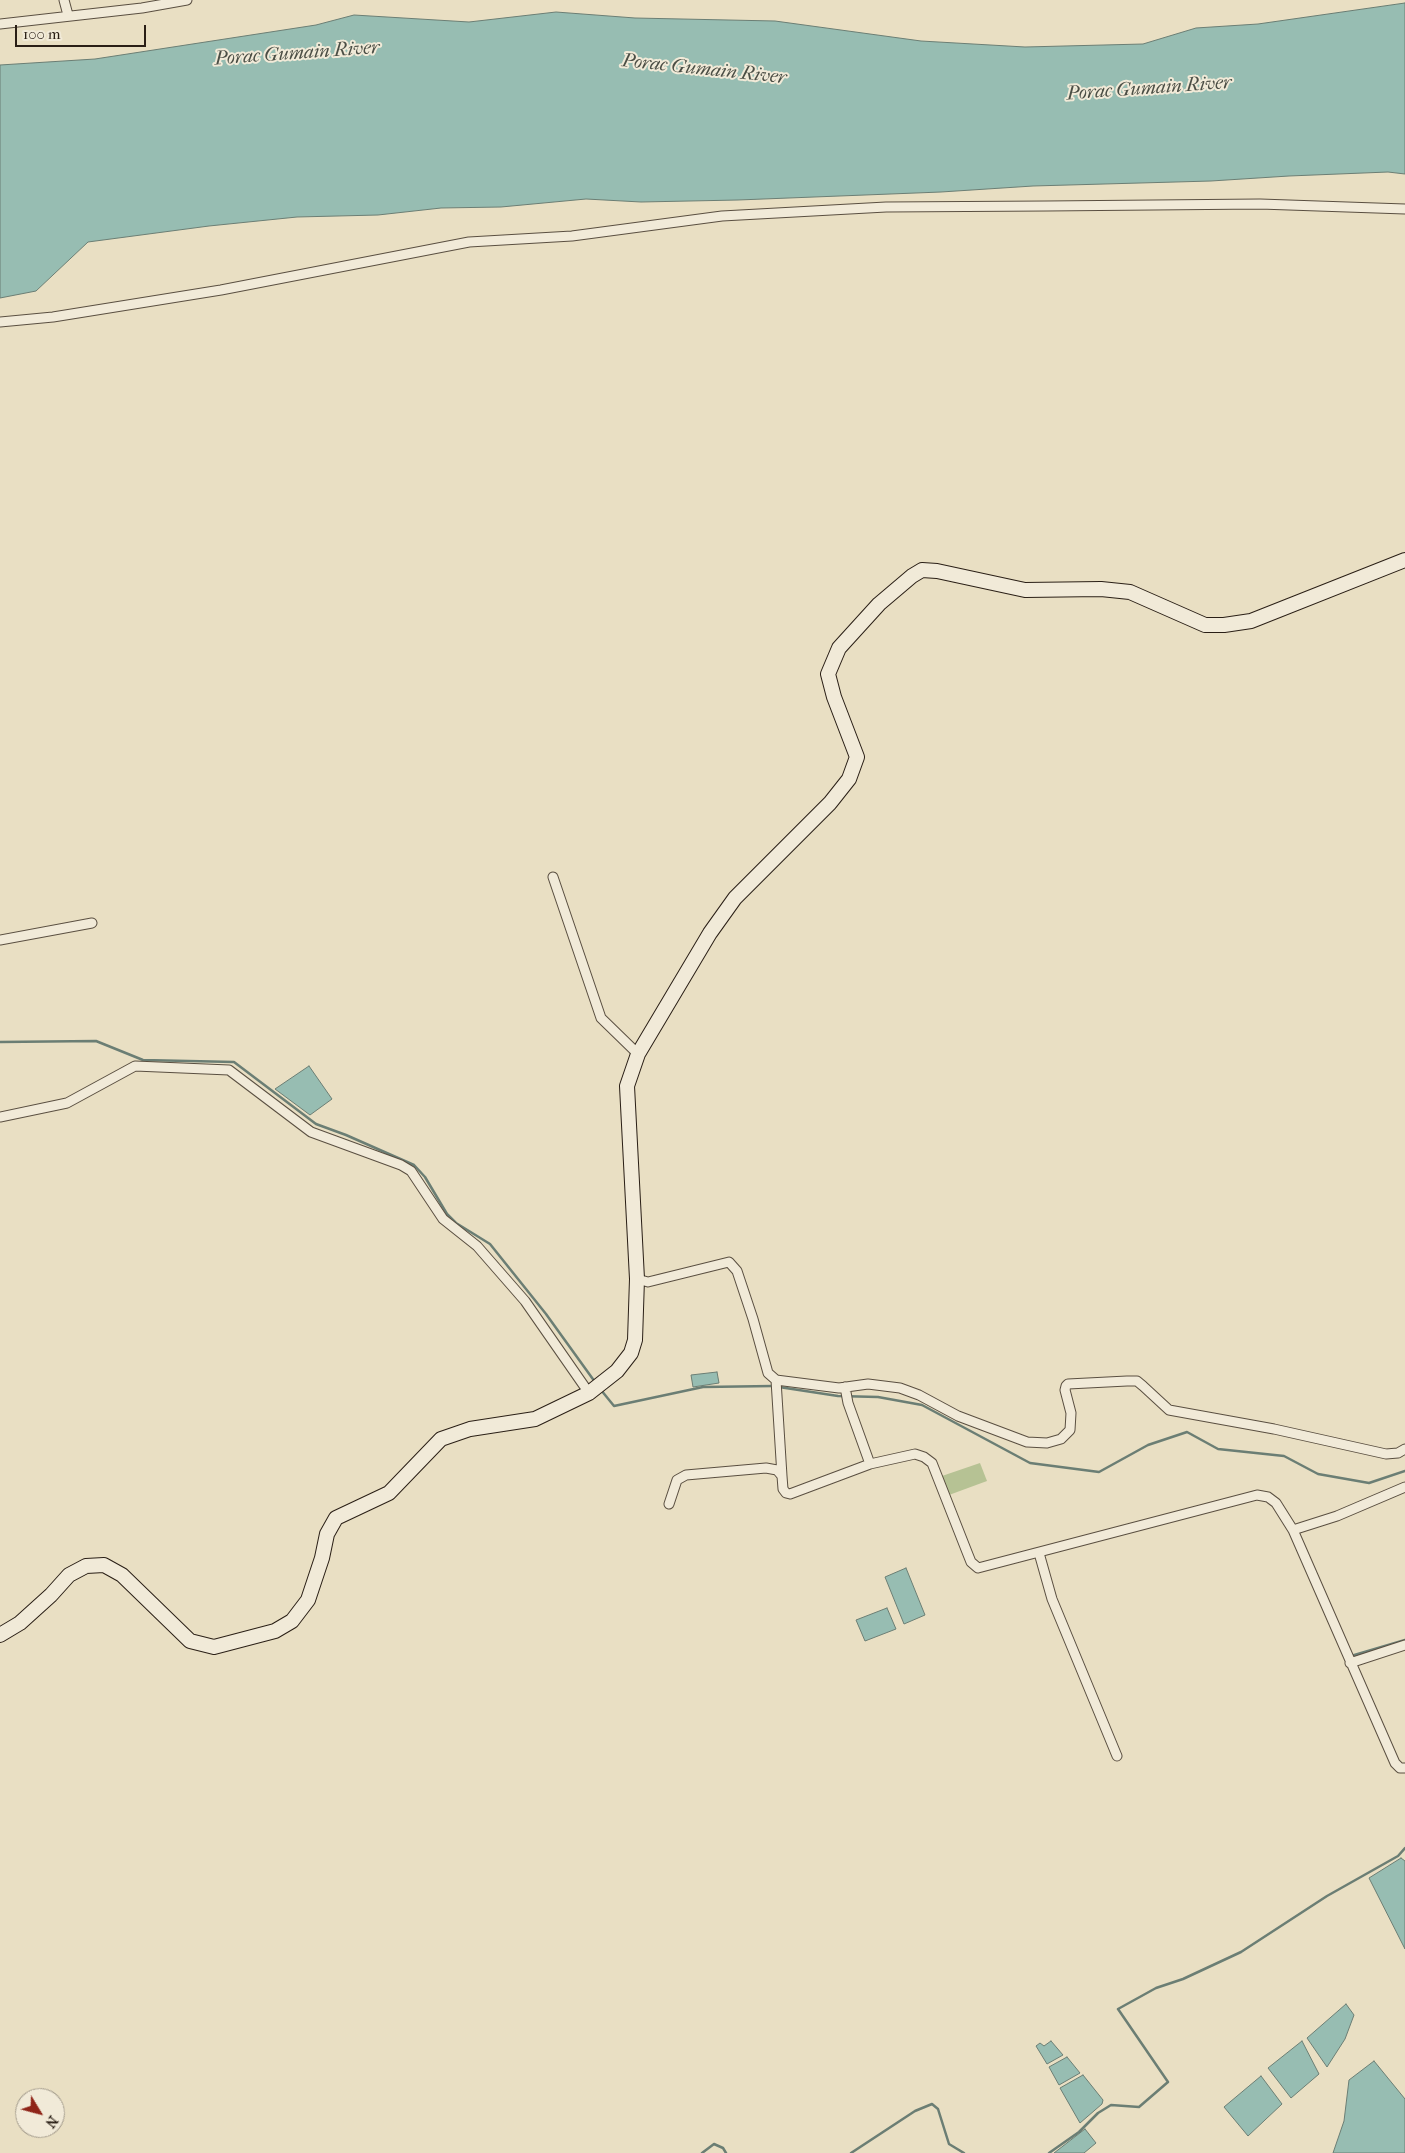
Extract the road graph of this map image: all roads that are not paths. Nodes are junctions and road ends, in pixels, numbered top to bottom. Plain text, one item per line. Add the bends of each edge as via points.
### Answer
1 (64, 0) edge
2 (187, 0) edge
3 (68, 15) junction
4 (0, 24) edge
5 (1405, 208) edge
6 (0, 322) edge
7 (1405, 560) edge
8 (554, 877) dead end
9 (92, 922) dead end
10 (0, 940) edge
11 (638, 1054) junction
12 (0, 1117) edge
13 (637, 1279) junction
14 (776, 1380) junction
15 (589, 1393) junction
16 (847, 1395) junction
17 (1405, 1449) edge
18 (870, 1464) junction
19 (782, 1476) junction
20 (1405, 1487) edge
21 (669, 1504) dead end
22 (1293, 1530) junction
23 (1039, 1553) junction
24 (0, 1635) edge
25 (1405, 1645) edge
26 (1350, 1663) junction
27 (1117, 1756) dead end
28 (1405, 1768) edge

1 - 3 street
2 - 3 street
3 - 4 street
5 - 6 street via 1260,204 1046,206 886,208 722,216 572,236 469,242 222,290 53,317
7 - 11 street via 1251,621 1224,625 1205,625 1130,592 1025,590 937,571 922,570 912,576 879,604 839,648 828,674 857,757 849,779 830,803 735,898
8 - 11 street via 601,1018
9 - 10 street
11 - 13 street via 627,1086
12 - 15 street via 66,1103 135,1066 229,1070 311,1132 411,1171 443,1219 476,1246 525,1301
13 - 14 street via 648,1282 729,1262 737,1272 768,1373
13 - 15 street via 635,1340 630,1353 617,1371
14 - 16 street via 839,1388
14 - 19 street
15 - 24 street via 535,1419 470,1429 441,1439 388,1493 336,1518 327,1534 308,1600 292,1620 275,1631 214,1647 190,1641 122,1575 104,1565 86,1566 69,1575 20,1623
16 - 17 street via 868,1384 900,1388 1010,1437 1046,1443 1061,1439 1070,1430 1071,1413 1066,1386 1073,1382 1137,1381 1169,1410 1386,1454
16 - 18 street
18 - 19 street via 790,1494 784,1489
18 - 23 street via 915,1454 932,1463 971,1562 978,1568
19 - 21 street via 777,1470 766,1468 686,1475 677,1480
20 - 22 street via 1337,1516
22 - 23 street via 1276,1503 1257,1495
22 - 26 street
23 - 27 street via 1052,1600
25 - 26 street
26 - 28 street via 1395,1763

